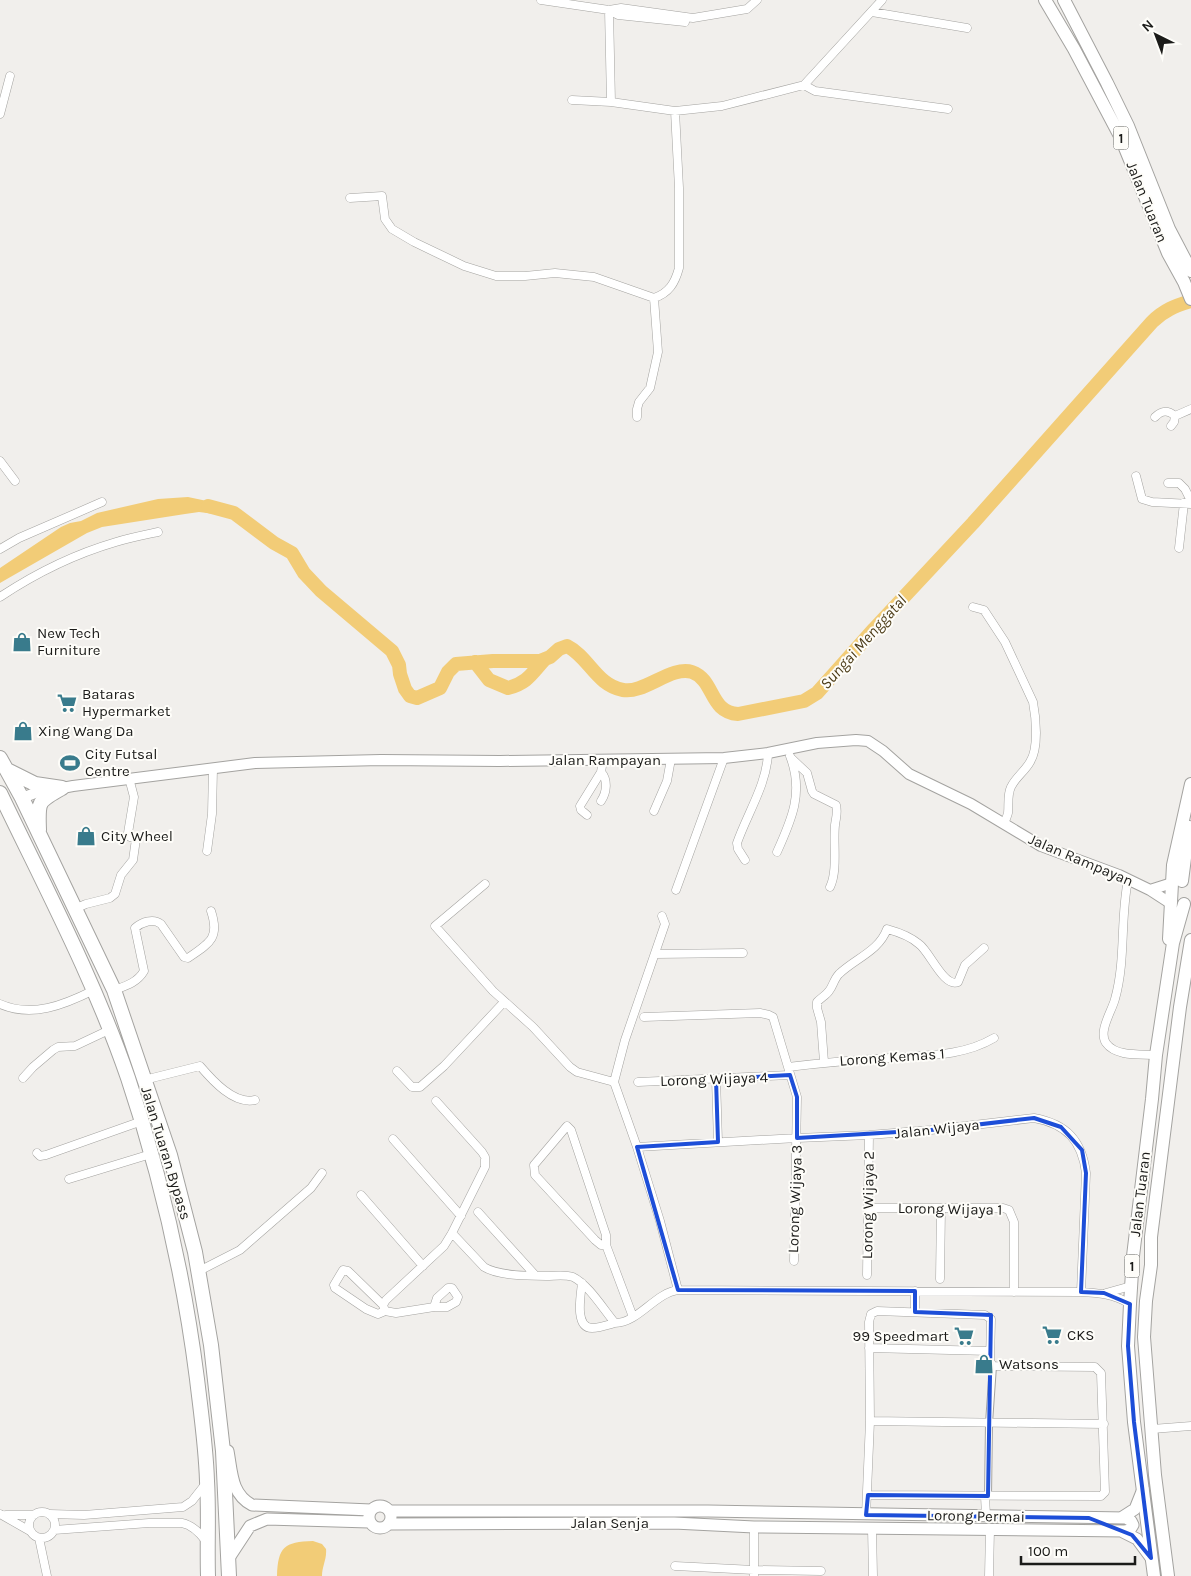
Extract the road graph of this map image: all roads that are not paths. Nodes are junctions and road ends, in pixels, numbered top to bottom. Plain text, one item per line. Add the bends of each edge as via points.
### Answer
1 (541, 0) edge
2 (757, 0) edge
3 (763, 0) edge
4 (882, 0) edge
5 (1045, 0) edge
6 (1064, 0) edge
7 (594, 4) edge
8 (609, 10) junction
9 (872, 12) junction
10 (967, 28) dead end
11 (10, 76) dead end
12 (804, 85) junction
13 (572, 100) dead end
14 (611, 102) junction
15 (948, 109) dead end
16 (675, 111) junction
17 (0, 114) edge
18 (350, 198) dead end
19 (1188, 277) edge
20 (654, 298) junction
21 (1191, 299) edge
22 (1191, 409) edge
23 (1175, 416) junction
24 (637, 417) dead end
25 (1155, 417) dead end
26 (1171, 426) dead end
27 (0, 461) edge
28 (1136, 476) dead end
29 (15, 481) dead end
30 (1168, 483) dead end
31 (102, 502) dead end
32 (1189, 503) edge
33 (158, 532) dead end
34 (0, 548) edge
35 (1180, 548) dead end
36 (0, 597) edge
37 (973, 608) dead end
38 (768, 753) junction
39 (789, 754) junction
40 (724, 758) junction
41 (603, 760) junction
42 (671, 760) junction
43 (3, 764) edge
44 (213, 769) junction
45 (601, 772) junction
46 (130, 778) junction
47 (1191, 784) edge
48 (62, 788) junction
49 (1, 795) edge
50 (22, 798) junction
51 (601, 801) dead end
52 (1191, 805) edge
53 (654, 810) dead end
54 (587, 815) dead end
55 (6, 817) edge
56 (1004, 824) junction
57 (39, 834) junction
58 (206, 851) dead end
59 (778, 852) dead end
60 (745, 860) dead end
61 (1182, 879) edge
62 (1128, 880) junction
63 (485, 884) dead end
64 (830, 888) dead end
65 (676, 890) dead end
66 (1150, 890) junction
67 (1170, 903) junction
68 (1187, 907) edge
69 (74, 909) junction
70 (211, 911) dead end
71 (662, 916) dead end
72 (1191, 940) edge
73 (984, 948) dead end
74 (743, 953) dead end
75 (655, 954) junction
76 (1171, 956) junction
77 (94, 990) junction
78 (114, 990) junction
79 (504, 1002) junction
80 (0, 1004) edge
81 (644, 1017) dead end
82 (109, 1030) junction
83 (994, 1038) dead end
84 (1156, 1055) junction
85 (824, 1062) junction
86 (788, 1067) junction
87 (397, 1071) dead end
88 (790, 1076) junction
89 (23, 1078) dead end
90 (716, 1078) junction
91 (144, 1080) junction
92 (614, 1082) junction
93 (638, 1082) dead end
94 (255, 1100) dead end
95 (436, 1101) dead end
96 (142, 1121) junction
97 (869, 1135) junction
98 (797, 1138) junction
99 (393, 1139) dead end
100 (718, 1142) junction
101 (637, 1148) junction
102 (37, 1153) dead end
103 (151, 1154) junction
104 (322, 1173) dead end
105 (70, 1179) dead end
106 (360, 1195) dead end
107 (868, 1208) junction
108 (941, 1208) junction
109 (478, 1212) dead end
110 (461, 1216) junction
111 (452, 1233) junction
112 (606, 1245) junction
113 (794, 1261) dead end
114 (423, 1266) junction
115 (197, 1272) junction
116 (536, 1275) junction
117 (867, 1275) dead end
118 (940, 1279) dead end
119 (582, 1283) junction
120 (1132, 1286) junction
121 (678, 1290) junction
122 (915, 1291) junction
123 (1014, 1292) junction
124 (1082, 1292) junction
125 (1104, 1293) junction
126 (1130, 1304) junction
127 (434, 1307) dead end
128 (384, 1308) junction
129 (915, 1312) junction
130 (633, 1317) junction
131 (615, 1323) junction
132 (869, 1348) junction
133 (990, 1351) junction
134 (993, 1366) junction
135 (220, 1421) junction
136 (870, 1421) junction
137 (989, 1423) junction
138 (1104, 1424) junction
139 (1191, 1426) edge
140 (1152, 1429) junction
141 (208, 1481) junction
142 (1157, 1488) junction
143 (1143, 1490) junction
144 (868, 1495) junction
145 (986, 1496) junction
146 (389, 1510) junction
147 (2, 1514) edge
148 (50, 1514) junction
149 (830, 1514) joint
150 (34, 1515) junction
151 (866, 1515) junction
152 (370, 1516) junction
153 (986, 1516) junction
154 (1121, 1518) junction
155 (389, 1524) junction
156 (754, 1526) junction
157 (830, 1528) joint
158 (872, 1528) junction
159 (990, 1529) junction
160 (54, 1530) junction
161 (30, 1531) junction
162 (1121, 1531) junction
163 (39, 1538) junction
164 (207, 1543) junction
165 (229, 1558) junction
166 (1151, 1558) junction
167 (675, 1566) dead end
168 (821, 1570) dead end
169 (754, 1573) edge
170 (47, 1576) edge
171 (208, 1576) edge
172 (229, 1576) edge
173 (872, 1576) edge
174 (989, 1576) edge
175 (1154, 1576) edge
176 (1162, 1576) edge
177 (1168, 1576) edge

1 - 7 street
2 - 8 street via 747,9 693,18 622,8
3 - 8 street via 751,12 691,23 618,15
4 - 9 street
5 - 19 main road, Jalan Tuaran / 1 via 1121,138 1168,253
6 - 19 main road, Jalan Tuaran / 1 via 1120,108
7 - 8 street
8 - 14 street
9 - 10 street
9 - 12 street
11 - 17 street
12 - 15 street via 815,91
12 - 16 street via 722,106
13 - 14 street
14 - 16 street
16 - 20 street via 679,268 670,288
18 - 20 street via 382,196 385,219 392,229 464,266 496,276 556,273 594,277
19 - 21 main road, Jalan Tuaran / 1
20 - 24 street via 658,352 650,388 639,402
22 - 23 street
23 - 25 street via 1166,411
23 - 26 street
27 - 29 street
28 - 32 street via 1142,500
30 - 32 street via 1179,484
31 - 34 street
32 - 35 street
33 - 36 street via 74,557
37 - 56 street via 984,610 1005,642 1033,702 1034,755 1011,785
38 - 39 street, Jalan Rampayan
38 - 40 street, Jalan Rampayan
38 - 60 street via 763,779 737,843
39 - 56 street, Jalan Rampayan via 832,741 868,741 909,774
39 - 59 street via 796,779 797,800
39 - 64 street via 808,773 814,794 836,806 838,812
40 - 42 street, Jalan Rampayan
40 - 65 street
41 - 42 street, Jalan Rampayan
41 - 44 street, Jalan Rampayan via 294,761
41 - 45 street
42 - 53 street via 667,782
43 - 48 highway via 35,784
43 - 50 highway, Jalan Tuaran Bypass
44 - 46 street, Jalan Rampayan
44 - 58 street via 212,814
45 - 51 street via 606,791
45 - 54 street via 580,806
46 - 48 street, Jalan Rampayan
46 - 69 street via 134,797 128,833 136,839 133,860 121,875 115,894
47 - 61 main road via 1173,865
48 - 50 street, Jalan Rampayan
48 - 57 highway via 40,802
49 - 55 highway, Jalan Tuaran Bypass
50 - 57 highway, Jalan Tuaran Bypass
50 - 77 highway via 20,818 92,971
52 - 61 main road, 1
55 - 77 highway, Jalan Tuaran Bypass via 70,937
56 - 62 street, Jalan Rampayan via 1041,846
57 - 69 highway, Jalan Tuaran Bypass
61 - 66 street, Jalan Rampayan
61 - 67 main road
61 - 68 main road, 1 via 1179,892
62 - 66 street, Jalan Rampayan
62 - 84 street via 1124,897 1122,962 1115,999 1103,1034 1104,1041 1114,1050
63 - 79 street via 435,926
66 - 67 street, Jalan Rampayan
67 - 76 main road
68 - 76 main road, Jalan Tuaran / 1
69 - 78 highway, Jalan Tuaran Bypass
70 - 78 street via 216,926 213,938 188,958 178,950 158,921 135,928 144,971 135,981
71 - 75 street via 664,924
72 - 140 main road, Jalan Tuaran / 1 via 1151,1237 1144,1337
73 - 85 street via 965,965 955,983 941,973 918,943 888,929 876,947 837,976 829,991 817,1002 822,1022
74 - 75 street
75 - 92 street
76 - 84 main road, Jalan Tuaran / 1
77 - 80 street via 38,1010 13,1009
77 - 82 highway, Jalan Tuaran Bypass
78 - 91 highway, Jalan Tuaran Bypass
79 - 87 street via 420,1088 412,1087
79 - 92 street via 533,1027 570,1067
81 - 86 street, Lorong Wijaya 3 via 769,1014 778,1031
82 - 89 street via 75,1046 52,1050
82 - 96 highway, Jalan Tuaran Bypass
83 - 85 street, Lorong Kemas 1 via 956,1052
84 - 120 main road, Jalan Tuaran / 1
85 - 86 street, Lorong Kemas 1
86 - 88 street, Lorong Wijaya 3
88 - 90 street, Lorong Wijaya 4
88 - 98 street, Lorong Wijaya 3 via 797,1097
90 - 93 street, Lorong Wijaya 4
90 - 100 street
91 - 94 street via 200,1066 212,1080 238,1099
91 - 115 highway, Jalan Tuaran Bypass via 170,1155 195,1252
92 - 101 street
95 - 110 street via 484,1157 485,1167
96 - 102 street via 46,1156
96 - 103 highway, Jalan Tuaran Bypass
97 - 98 street, Jalan Wijaya
97 - 107 street, Lorong Wijaya 2
97 - 124 street, Jalan Wijaya via 1034,1118 1061,1127 1072,1136 1084,1156
98 - 100 street, Jalan Wijaya
98 - 113 street, Lorong Wijaya 3
99 - 110 street
100 - 101 street, Jalan Wijaya
101 - 121 street
103 - 105 street
103 - 141 highway, Jalan Tuaran Bypass via 188,1316
104 - 115 street via 311,1188 240,1250
106 - 114 street
107 - 108 street, Lorong Wijaya 1
107 - 117 street, Lorong Wijaya 2
108 - 118 street
108 - 123 street, Lorong Wijaya 1 via 1009,1210 1014,1222
109 - 116 street
110 - 111 street
111 - 114 street via 444,1246
111 - 116 street via 491,1271
112 - 112 street via 606,1235 567,1126 534,1165 535,1175 595,1240
112 - 130 street
114 - 128 street via 386,1300
115 - 135 highway, Jalan Tuaran Bypass via 211,1345
116 - 119 street via 563,1275
119 - 131 street
119 - 131 street via 583,1324 591,1328
120 - 125 street
120 - 126 main road, Jalan Tuaran / 1
121 - 122 street
121 - 130 street via 666,1293
122 - 123 street
122 - 129 street
123 - 124 street
124 - 125 street
125 - 126 street
126 - 143 main road, Jalan Tuaran / 1 via 1128,1346
127 - 128 street via 396,1313
128 - 128 street via 378,1314 338,1290 334,1285 343,1270 348,1271
129 - 132 street via 876,1311 872,1314
129 - 133 street via 989,1316
130 - 131 street
132 - 133 street
132 - 136 street
133 - 134 street
134 - 137 street
134 - 138 street via 1095,1367 1101,1373
135 - 152 main road, Jalan Senja via 227,1441 234,1486 245,1501 252,1505
135 - 165 highway, Jalan Tuaran Bypass
136 - 137 street
136 - 144 street
137 - 138 street
137 - 145 street
138 - 145 street via 1105,1492 1101,1496
139 - 140 street
140 - 142 main road, Jalan Tuaran / 1
141 - 148 street via 192,1501 183,1506 84,1515
141 - 164 highway, Jalan Tuaran Bypass
142 - 176 main road via 1152,1500
142 - 177 main road, Jalan Tuaran / 1
143 - 154 main road via 1135,1509
143 - 166 main road, Jalan Tuaran / 1
144 - 145 street
144 - 151 street
145 - 153 street
146 - 149 main road, Jalan Senja
146 - 152 main road, Jalan Senja via 376,1506
146 - 155 main road
147 - 150 street
147 - 161 street
148 - 150 street via 39,1512
148 - 160 street via 54,1519
149 - 151 main road, Lorong Permai
150 - 161 street
151 - 153 main road, Lorong Permai
152 - 155 main road, Jalan Senja via 372,1526 378,1529
152 - 165 main road, Jalan Senja via 267,1519 250,1526
153 - 154 main road, Lorong Permai
154 - 162 main road via 1131,1520 1133,1525 1130,1530
155 - 156 main road, Jalan Senja via 674,1523
156 - 157 main road, Jalan Senja
156 - 169 street
157 - 158 main road, Lorong Permai
158 - 159 main road, Lorong Permai
158 - 173 street
159 - 162 main road, Lorong Permai
159 - 174 street
160 - 163 street via 45,1538
160 - 164 street via 182,1523 200,1533
161 - 163 street
162 - 166 main road via 1137,1539
163 - 170 street
164 - 171 highway, Jalan Tuaran Bypass
165 - 172 highway, Jalan Tuaran Bypass
166 - 175 main road, Jalan Tuaran / 1
167 - 169 street
168 - 169 street

